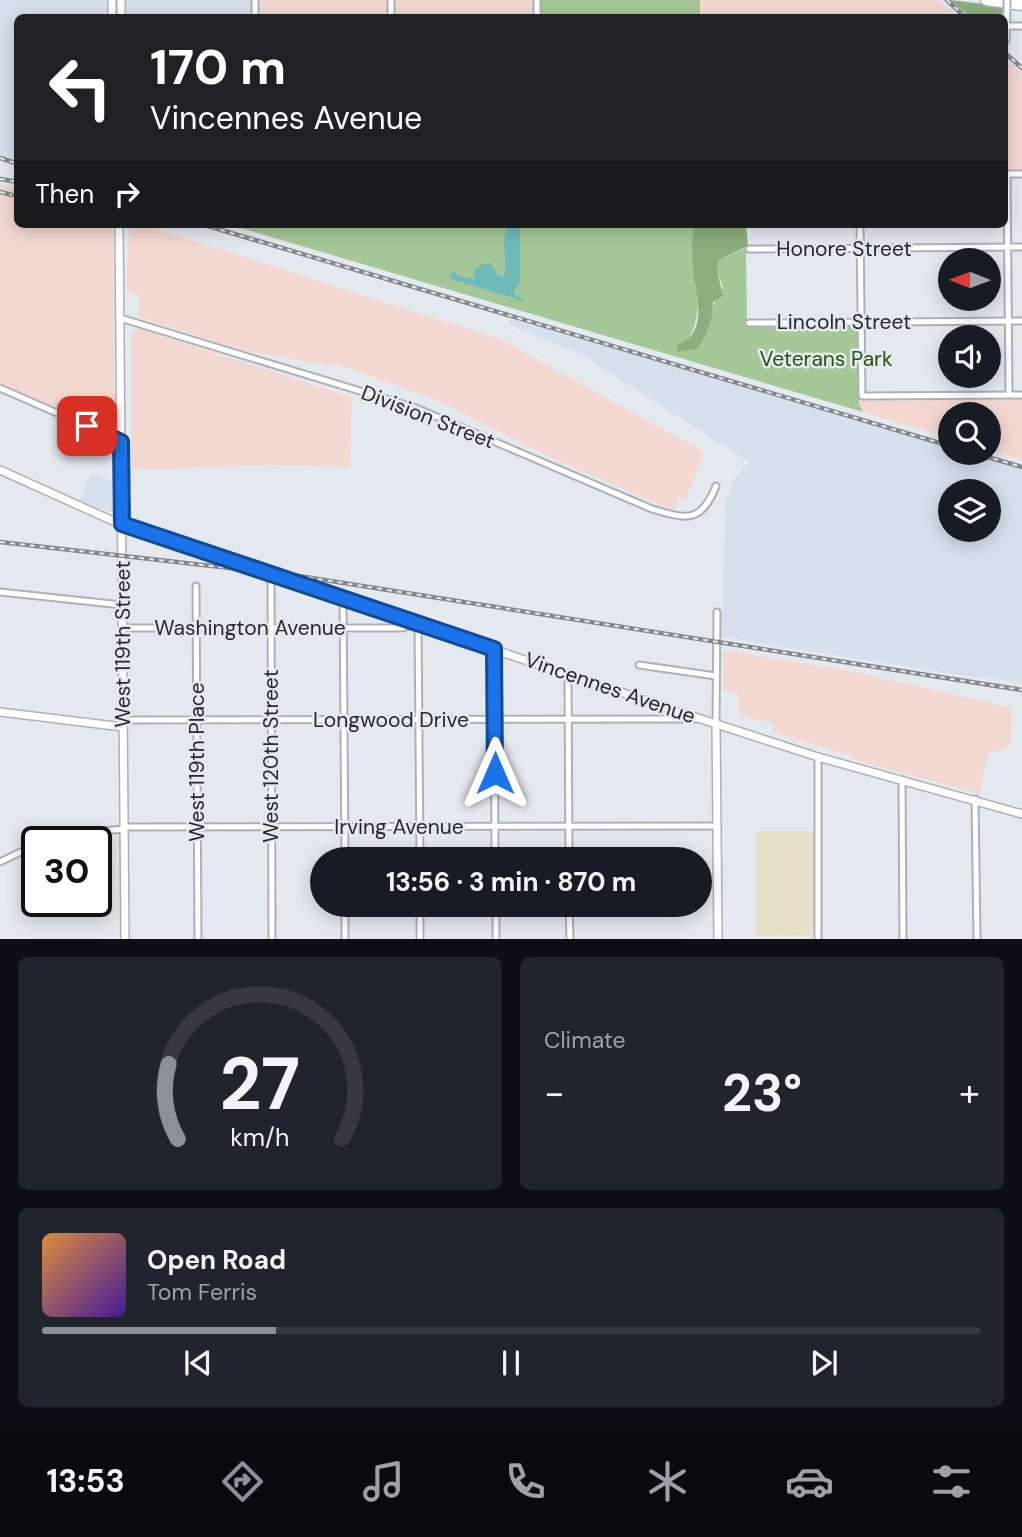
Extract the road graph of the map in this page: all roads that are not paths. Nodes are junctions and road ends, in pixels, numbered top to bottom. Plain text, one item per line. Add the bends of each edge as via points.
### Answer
1 (986, 0) edge
2 (1022, 5) edge
3 (119, 228) edge
4 (860, 228) edge
5 (1007, 228) edge
6 (1008, 247) junction
7 (1022, 247) edge
8 (860, 248) junction
9 (749, 249) dead end
10 (120, 318) junction
11 (1009, 321) junction
12 (1022, 321) edge
13 (750, 323) dead end
14 (861, 323) junction
15 (0, 388) edge
16 (1022, 394) edge
17 (1009, 395) junction
18 (121, 442) junction
19 (0, 470) edge
20 (716, 486) dead end
21 (122, 524) junction
22 (271, 573) junction
23 (196, 586) dead end
24 (0, 592) edge
25 (343, 598) junction
26 (122, 605) junction
27 (717, 612) dead end
28 (418, 624) junction
29 (122, 628) junction
30 (196, 628) junction
31 (271, 628) junction
32 (344, 628) junction
33 (494, 649) junction
34 (639, 665) dead end
35 (568, 674) junction
36 (716, 676) junction
37 (0, 712) edge
38 (197, 719) junction
39 (419, 719) junction
40 (569, 719) junction
41 (701, 719) junction
42 (271, 720) junction
43 (344, 720) junction
44 (494, 720) junction
45 (716, 723) junction
46 (123, 724) junction
47 (818, 757) junction
48 (902, 780) junction
49 (975, 799) junction
50 (1022, 814) edge
51 (569, 826) junction
52 (717, 826) junction
53 (197, 827) junction
54 (272, 827) junction
55 (345, 827) junction
56 (420, 827) junction
57 (495, 827) junction
58 (124, 828) junction
59 (112, 829) edge
60 (345, 847) edge
61 (420, 847) edge
62 (495, 847) edge
63 (569, 847) edge
64 (21, 852) edge
65 (0, 862) edge
66 (345, 917) edge
67 (420, 917) edge
68 (496, 917) edge
69 (569, 917) edge
70 (125, 939) edge
71 (198, 939) edge
72 (272, 939) edge
73 (345, 939) edge
74 (421, 939) edge
75 (496, 939) edge
76 (570, 939) edge
77 (718, 939) edge
78 (818, 939) edge
79 (903, 939) edge
80 (977, 939) edge

1 - 2 highway
3 - 10 street, West 119th Street
4 - 8 street
5 - 6 street
6 - 7 street, Honore Street
6 - 8 street, Honore Street
6 - 11 street
8 - 9 street, Honore Street
8 - 14 street
10 - 18 street, West 119th Street
10 - 20 street, Division Street via 416,408 652,509 691,517 701,512
11 - 12 street, Lincoln Street
11 - 14 street, Lincoln Street
11 - 17 street
13 - 14 street, Lincoln Street
14 - 17 street via 862,396
15 - 18 street
16 - 17 street
18 - 21 street, West 119th Street
19 - 21 street, Vincennes Avenue
21 - 22 street, Vincennes Avenue
21 - 26 street, West 119th Street
22 - 25 street, Vincennes Avenue
22 - 31 street, West 120th Street
23 - 30 street, West 119th Place
24 - 26 street
25 - 28 street, Vincennes Avenue
25 - 32 street
26 - 29 street, West 119th Street
27 - 36 street
28 - 32 street, Washington Avenue
28 - 33 street, Vincennes Avenue
28 - 39 street
29 - 30 street, Washington Avenue
29 - 46 street, West 119th Street
30 - 31 street, Washington Avenue
30 - 38 street, West 119th Place
31 - 32 street, Washington Avenue
31 - 42 street, West 120th Street
32 - 43 street
33 - 35 street, Vincennes Avenue
33 - 44 street
34 - 36 street
35 - 40 street
35 - 41 street, Vincennes Avenue
36 - 45 street
37 - 46 street
38 - 42 street, Longwood Drive
38 - 46 street, Longwood Drive
38 - 53 street, West 119th Place
39 - 43 street, Longwood Drive
39 - 44 street, Longwood Drive
39 - 56 street
40 - 41 street, Longwood Drive
40 - 44 street, Longwood Drive
40 - 51 street
41 - 45 street, Vincennes Avenue
42 - 43 street, Longwood Drive
42 - 54 street, West 120th Street
43 - 55 street
44 - 57 street
45 - 47 street, Vincennes Avenue
45 - 52 street
46 - 58 street, West 119th Street
47 - 48 street, Vincennes Avenue
47 - 78 street
48 - 49 street, Vincennes Avenue
48 - 79 street
49 - 50 street, Vincennes Avenue
49 - 80 street
51 - 52 street, Irving Avenue
51 - 57 street, Irving Avenue
51 - 63 street
52 - 77 street
53 - 54 street, Irving Avenue
53 - 58 street, Irving Avenue
53 - 71 street, West 119th Place
54 - 55 street, Irving Avenue
54 - 72 street, West 120th Street
55 - 56 street, Irving Avenue
55 - 60 street
56 - 57 street, Irving Avenue
56 - 61 street
57 - 62 street
58 - 59 street, Irving Avenue
58 - 70 street, West 119th Street
64 - 65 street
66 - 73 street
67 - 74 street
68 - 75 street
69 - 76 street

